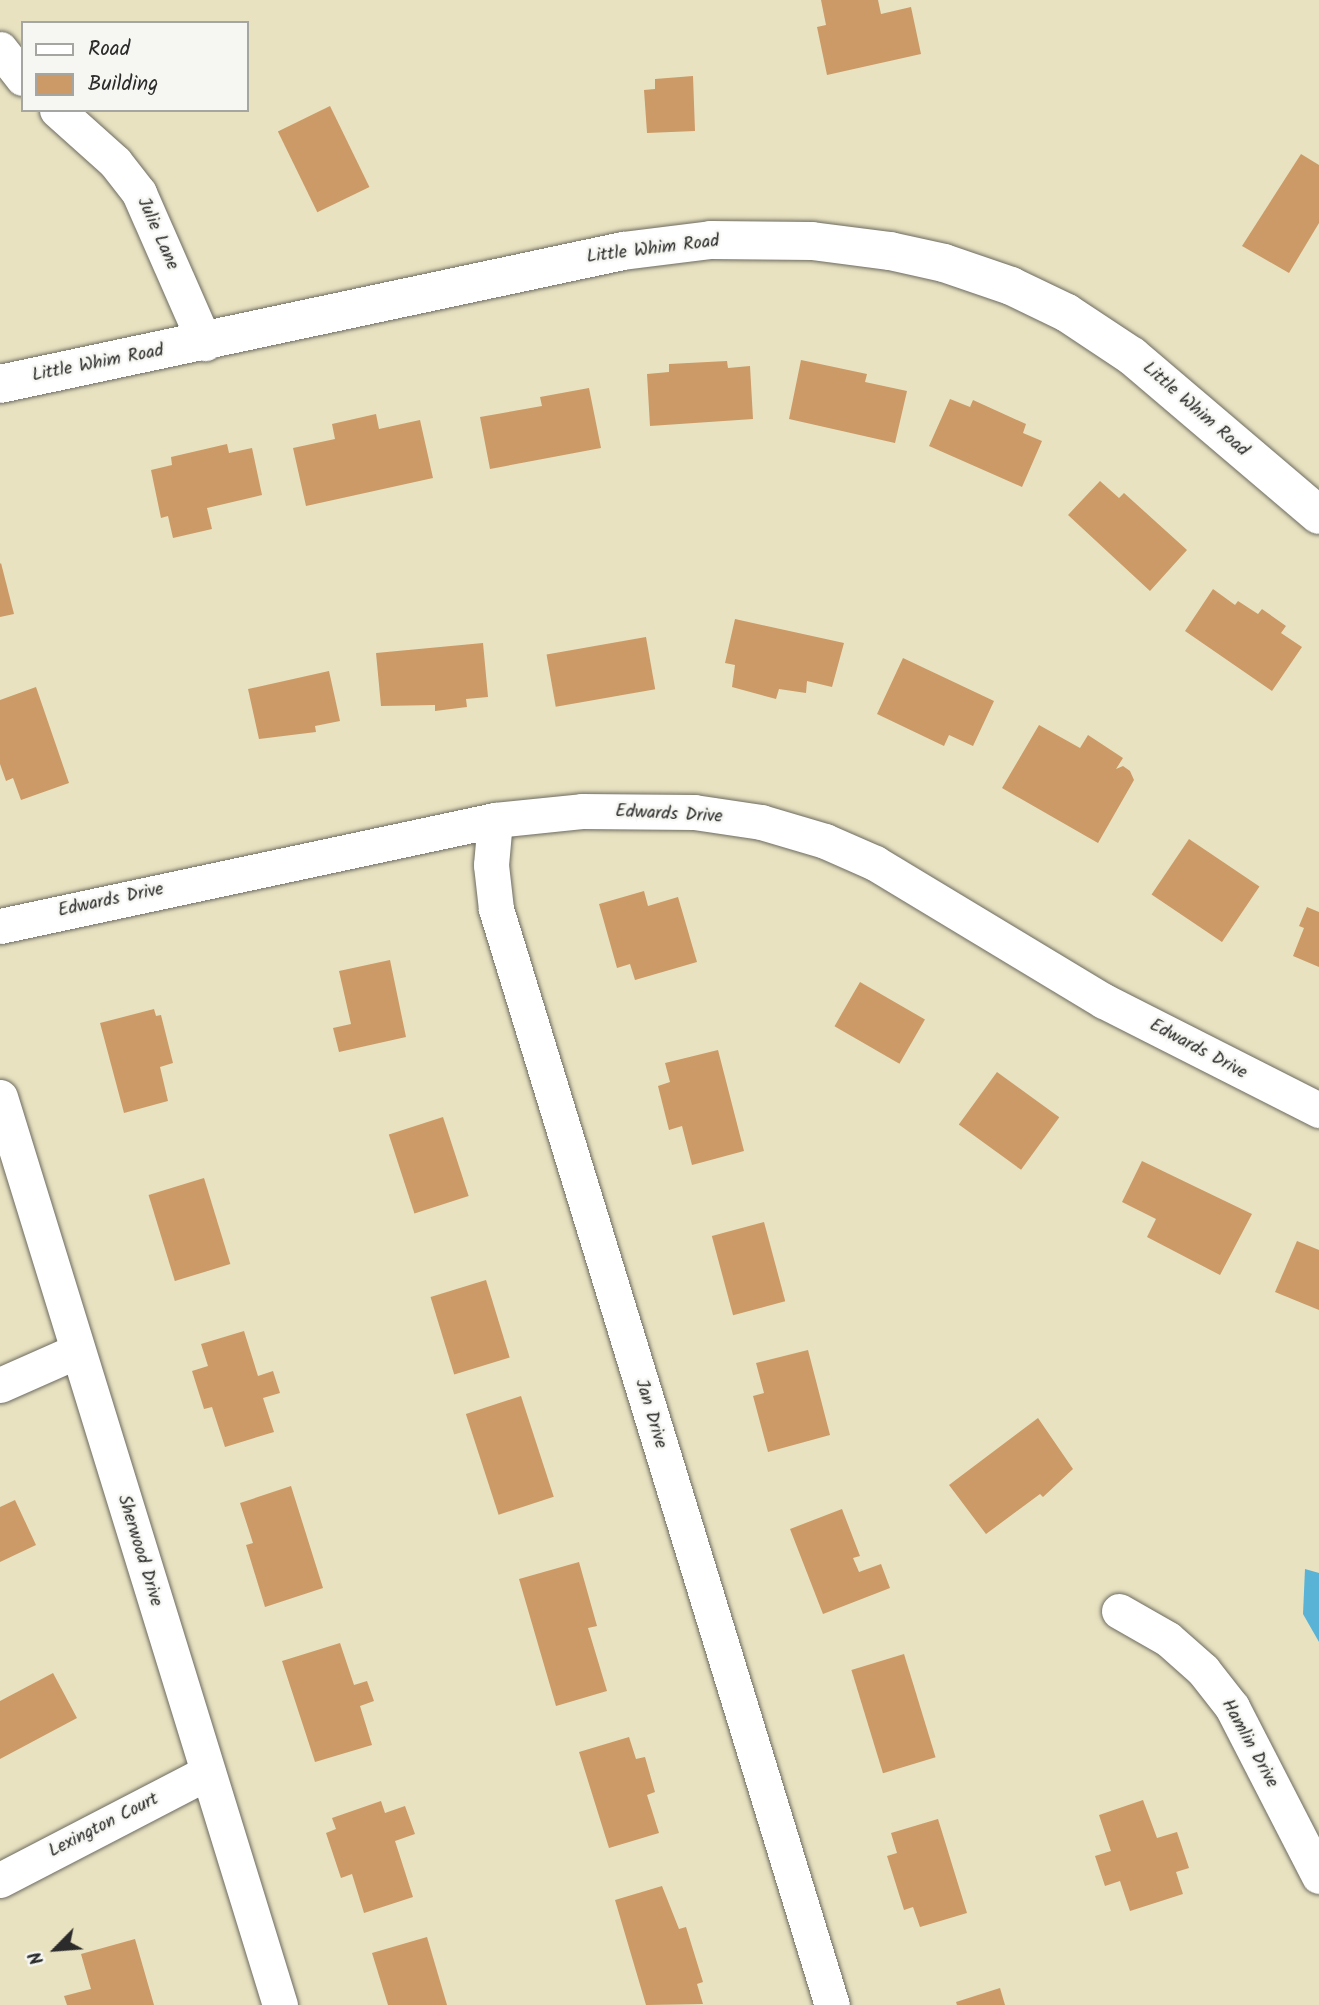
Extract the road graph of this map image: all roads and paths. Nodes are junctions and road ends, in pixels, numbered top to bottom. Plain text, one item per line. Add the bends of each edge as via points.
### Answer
1 (0, 48) edge
2 (21, 75) edge
3 (59, 112) edge
4 (205, 342) junction
5 (0, 384) edge
6 (1319, 515) edge
7 (495, 820) junction
8 (0, 926) edge
9 (0, 1097) edge
10 (1319, 1110) edge
11 (77, 1351) junction
12 (0, 1385) edge
13 (1119, 1611) dead end
14 (208, 1772) junction
15 (1319, 1876) edge
16 (0, 1880) edge
17 (280, 2005) edge
18 (832, 2005) edge

1 - 2 street
3 - 4 street, Julie Lane via 115,162 139,193
4 - 5 street, Little Whim Road
4 - 6 street, Little Whim Road via 623,251 723,240 812,241 890,251 1011,286 1067,313 1132,356
7 - 8 street, Edwards Drive
7 - 10 street, Edwards Drive via 582,811 694,812 761,821 825,841 875,863 1104,1001
7 - 18 street, Jan Drive via 491,865 496,909
9 - 11 street, Sherwood Drive
11 - 12 street
11 - 14 street, Sherwood Drive
13 - 15 street, Hamlin Drive via 1168,1639 1203,1670 1232,1707
14 - 16 street, Lexington Court
14 - 17 street, Sherwood Drive

